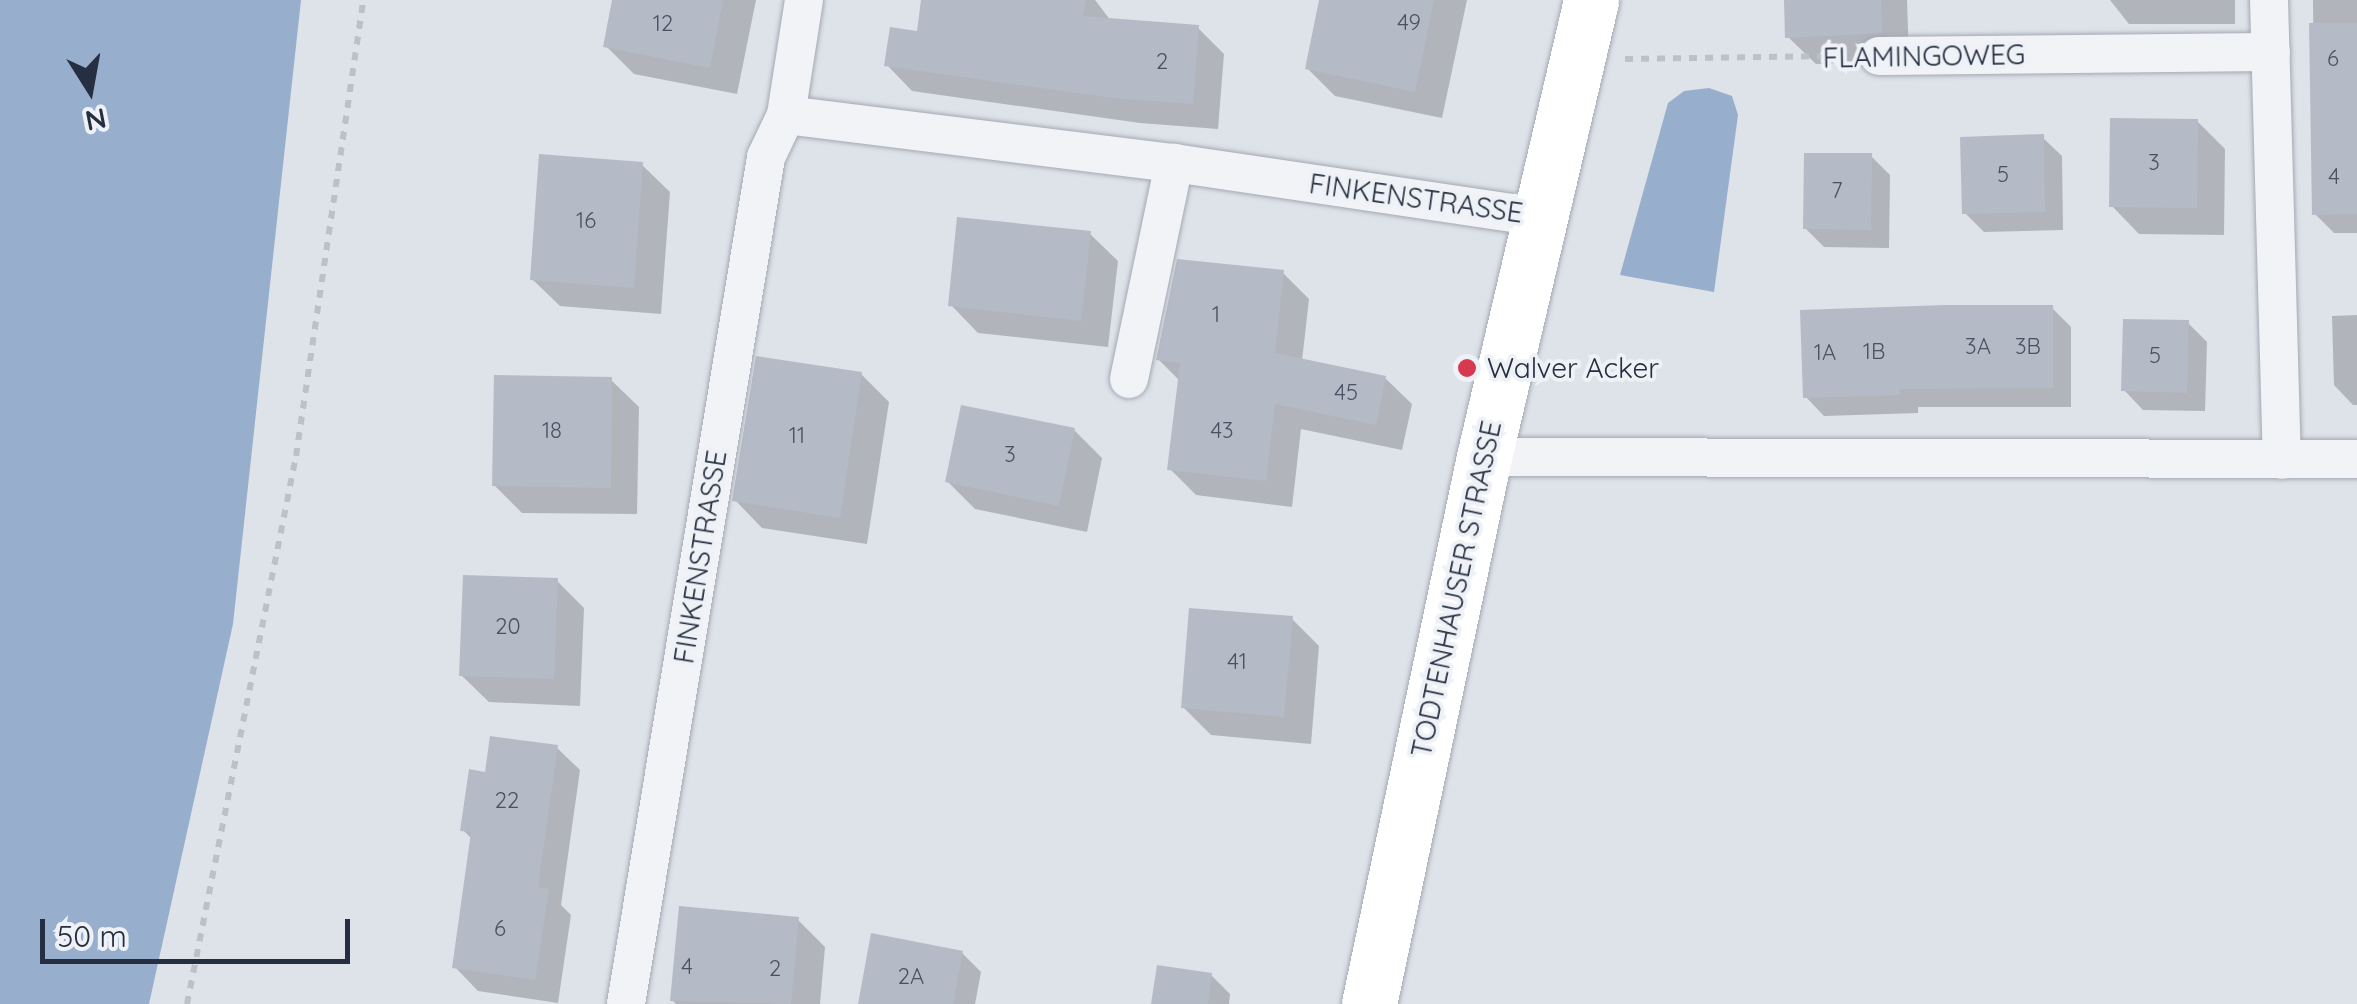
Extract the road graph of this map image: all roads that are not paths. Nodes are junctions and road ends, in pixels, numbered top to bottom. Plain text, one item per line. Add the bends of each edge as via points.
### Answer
1 (804, 0) edge
2 (1591, 0) edge
3 (2269, 0) edge
4 (2272, 52) junction
5 (1879, 56) road end
6 (786, 115) junction
7 (1174, 164) junction
8 (1539, 217) junction
9 (1129, 379) dead end
10 (1484, 457) junction
11 (2357, 459) edge
12 (2282, 460) junction
13 (626, 1004) edge
14 (1369, 1004) edge

1 - 6 street, FINKENSTRASSE
2 - 8 main road, TODTENHAUSER STRASSE
3 - 4 street
4 - 5 street, FLAMINGOWEG
4 - 12 street
6 - 7 street, FINKENSTRASSE
6 - 13 street, FINKENSTRASSE via 766,157
7 - 8 street, FINKENSTRASSE
7 - 9 street
8 - 10 main road, TODTENHAUSER STRASSE
10 - 12 street
10 - 14 main road, TODTENHAUSER STRASSE
11 - 12 street

